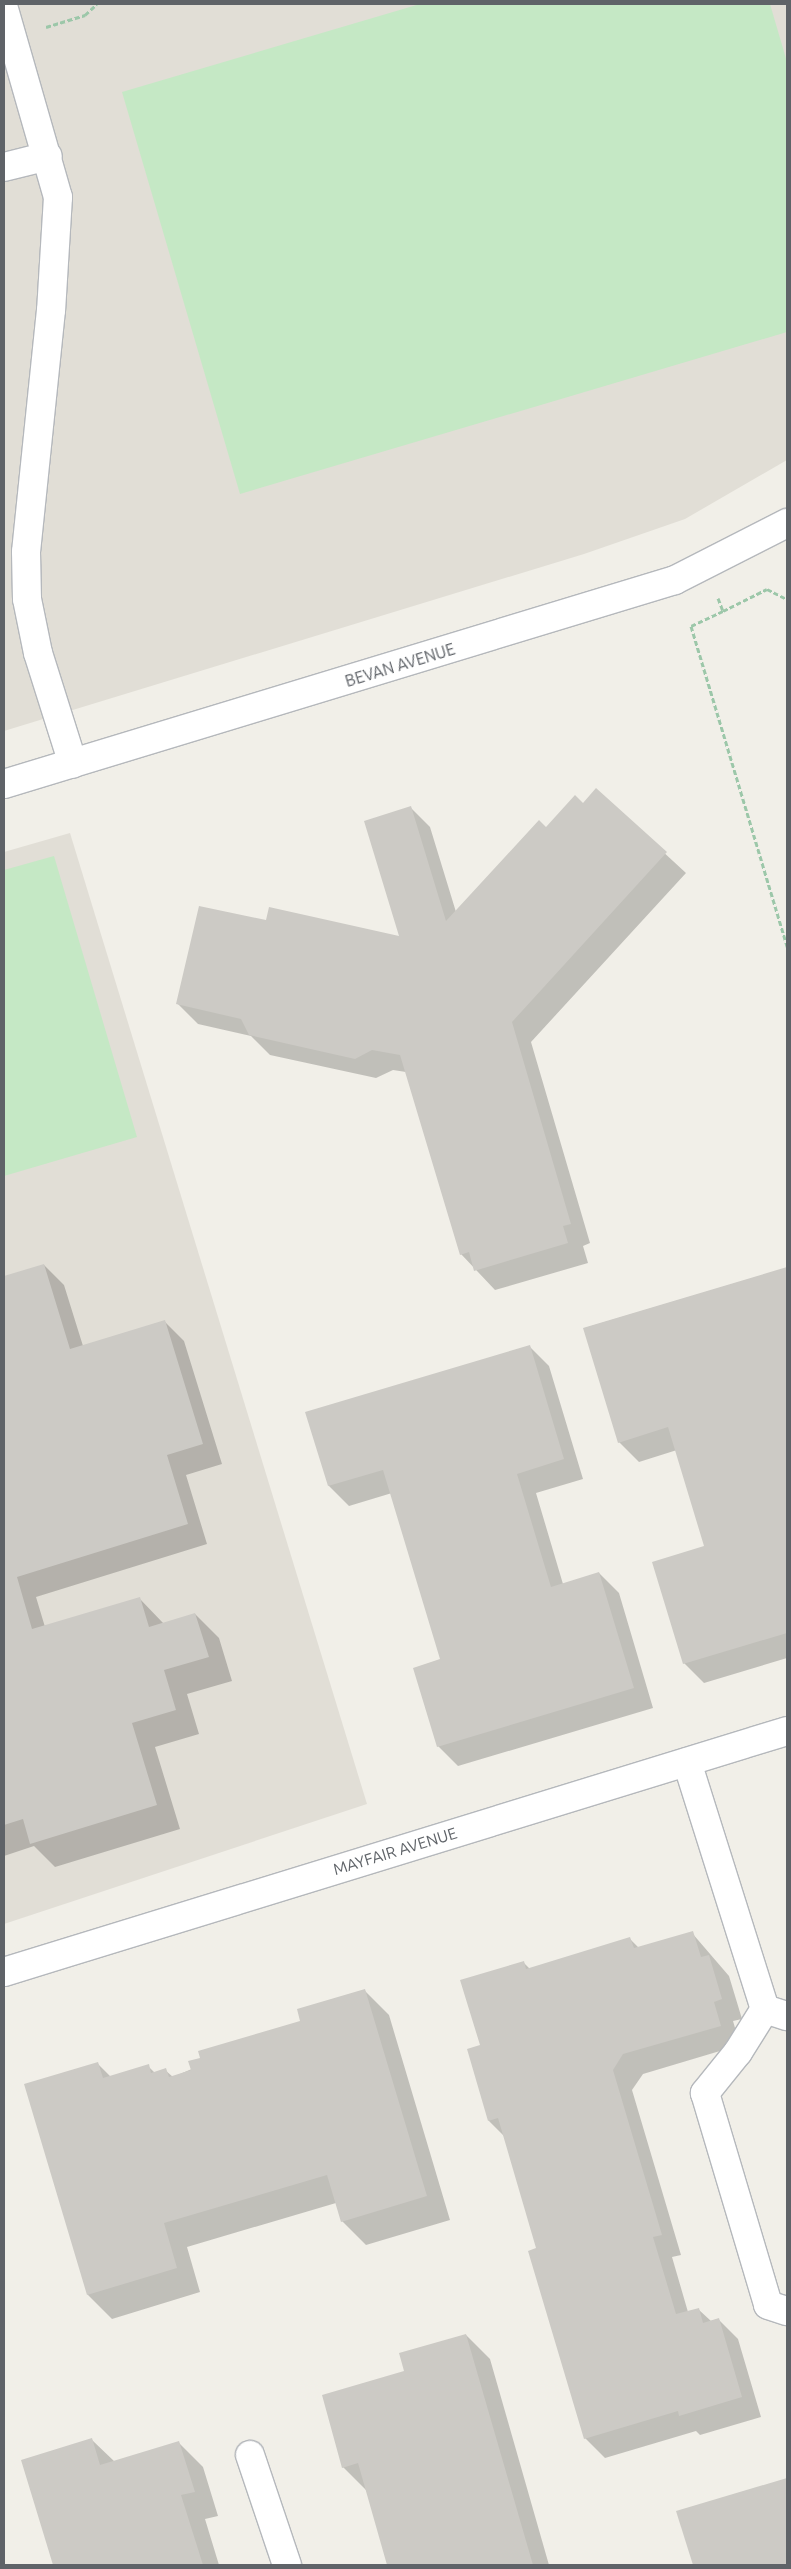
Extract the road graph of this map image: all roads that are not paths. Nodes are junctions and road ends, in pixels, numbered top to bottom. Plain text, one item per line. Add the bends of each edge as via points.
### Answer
1 (4, 9) edge
2 (48, 156) junction
3 (4, 167) edge
4 (787, 523) edge
5 (73, 764) junction
6 (4, 784) edge
7 (787, 1731) edge
8 (687, 1762) junction
9 (4, 1972) edge
10 (776, 2013) edge
11 (787, 2311) edge
12 (250, 2455) dead end
13 (287, 2565) edge

1 - 2 street
2 - 3 street
2 - 5 street via 58,197 51,310 26,552 27,599 38,653
4 - 5 street, BEVAN AVENUE via 675,580
5 - 6 street, BEVAN AVENUE
7 - 8 street, MAYFAIR AVENUE
8 - 9 street, MAYFAIR AVENUE
8 - 10 street
10 - 11 street via 704,2093 768,2305
12 - 13 street

